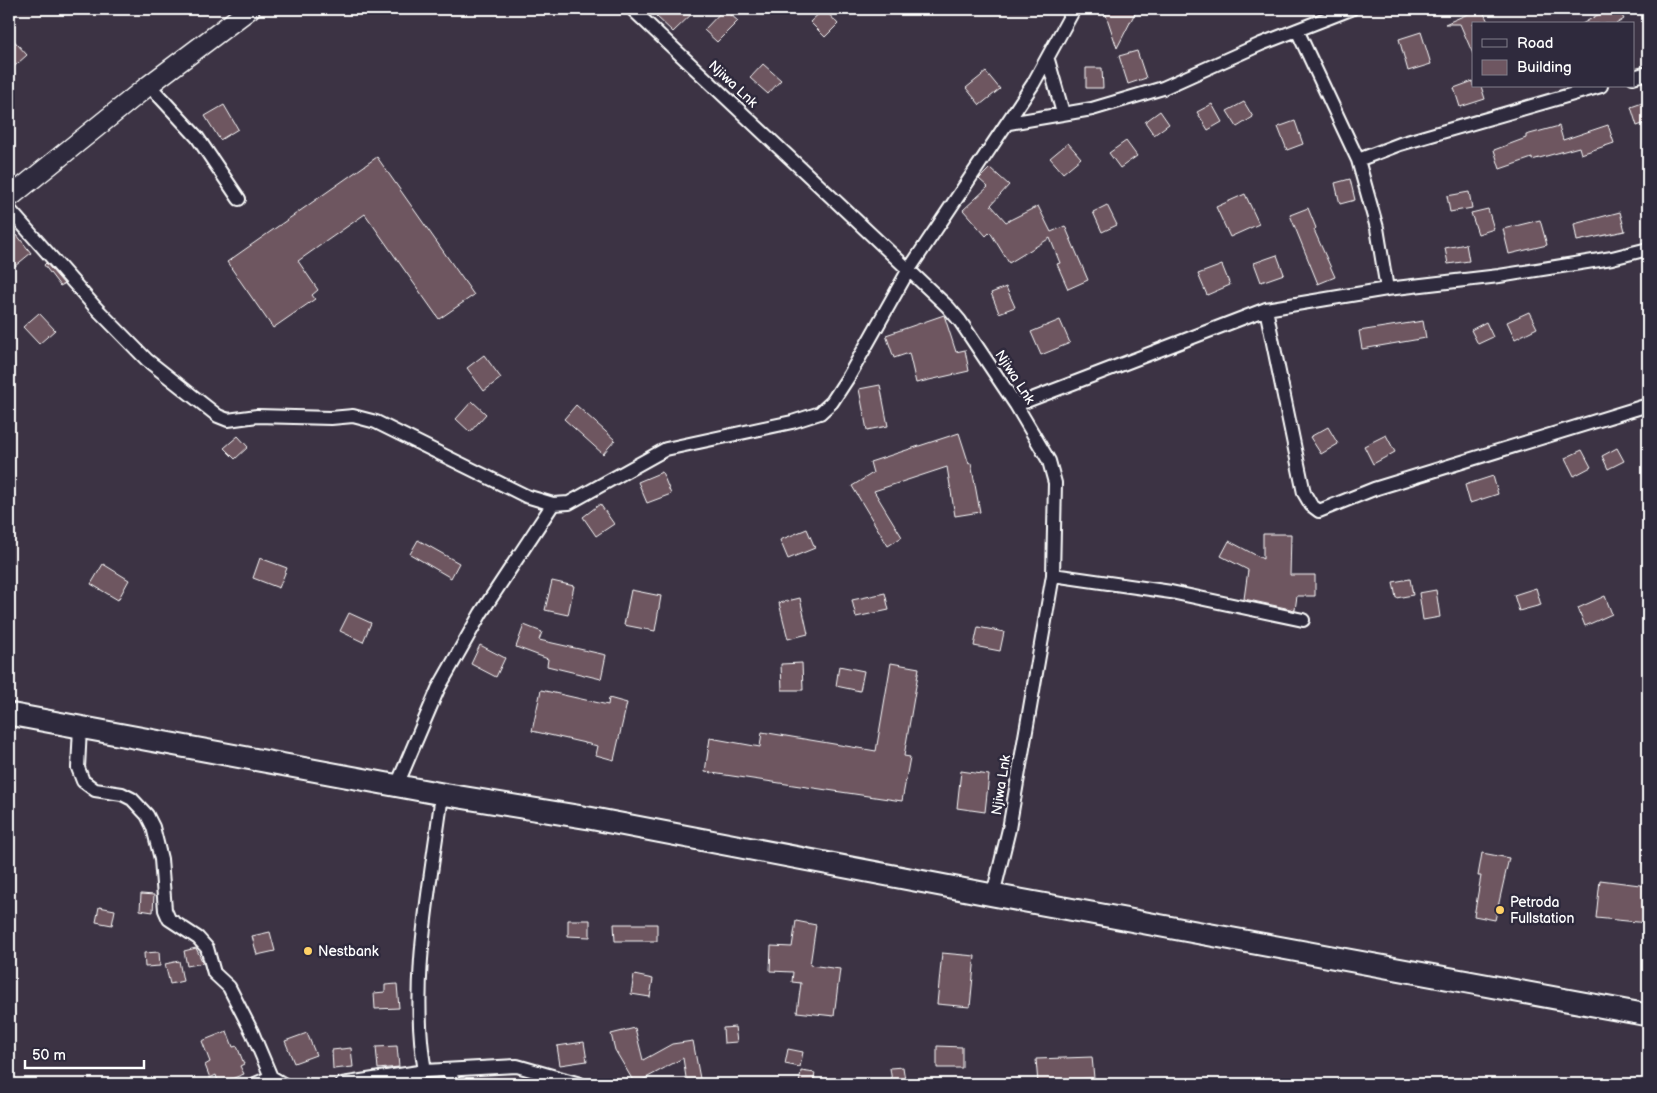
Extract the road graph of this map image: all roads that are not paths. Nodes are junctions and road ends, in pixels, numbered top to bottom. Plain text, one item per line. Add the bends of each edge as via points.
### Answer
1 (250, 9) edge
2 (632, 9) edge
3 (1074, 9) edge
4 (1351, 9) edge
5 (1297, 30) junction
6 (1048, 60) junction
7 (1648, 73) edge
8 (1634, 77) edge
9 (149, 85) junction
10 (1594, 88) edge
11 (1063, 112) junction
12 (1008, 123) junction
13 (1358, 160) junction
14 (9, 198) edge
15 (239, 199) dead end
16 (9, 210) edge
17 (1648, 249) edge
18 (908, 271) junction
19 (1387, 289) junction
20 (1266, 309) junction
21 (1016, 405) junction
22 (1648, 405) edge
23 (552, 504) junction
24 (1053, 575) junction
25 (1302, 620) dead end
26 (9, 714) edge
27 (80, 727) junction
28 (397, 785) junction
29 (442, 794) junction
30 (993, 895) junction
31 (1648, 1015) edge
32 (425, 1071) junction
33 (449, 1071) junction
34 (271, 1077) junction
35 (255, 1084) edge
36 (283, 1084) edge
37 (342, 1084) edge
38 (454, 1084) edge
39 (580, 1084) edge

1 - 9 main road
2 - 18 street, Njiwa Lnk
3 - 6 street
4 - 5 street
5 - 11 street via 1162,88 1092,108
5 - 13 street
6 - 11 street
6 - 12 street
7 - 8 street
9 - 14 main road
9 - 15 street via 197,137
10 - 13 street via 1400,144
11 - 12 street
12 - 18 street
13 - 19 street via 1377,228
16 - 23 street via 146,360 218,416 228,420 257,416 353,416 376,422 526,496
17 - 19 street via 1499,276
18 - 21 street, Njiwa Lnk via 948,306
18 - 23 street via 849,376 832,402 820,413 666,449 580,498 569,503
19 - 20 street
20 - 21 street
20 - 22 street via 1304,492 1311,505 1319,511 1374,489
21 - 24 street, Njiwa Lnk via 1049,461 1055,483
23 - 28 street via 481,613 438,689
24 - 25 street via 1171,592
24 - 30 street, Njiwa Lnk via 1009,829
26 - 27 highway
27 - 28 highway
27 - 34 street via 78,768 83,781 95,790 132,799 147,815 162,859 165,910 169,919 207,948 214,972 231,991
28 - 29 highway
29 - 30 highway via 589,818
29 - 32 street via 420,970 420,1030
30 - 31 highway
32 - 33 street
32 - 37 street
33 - 38 street
33 - 39 street via 517,1066
34 - 35 street
34 - 36 street

